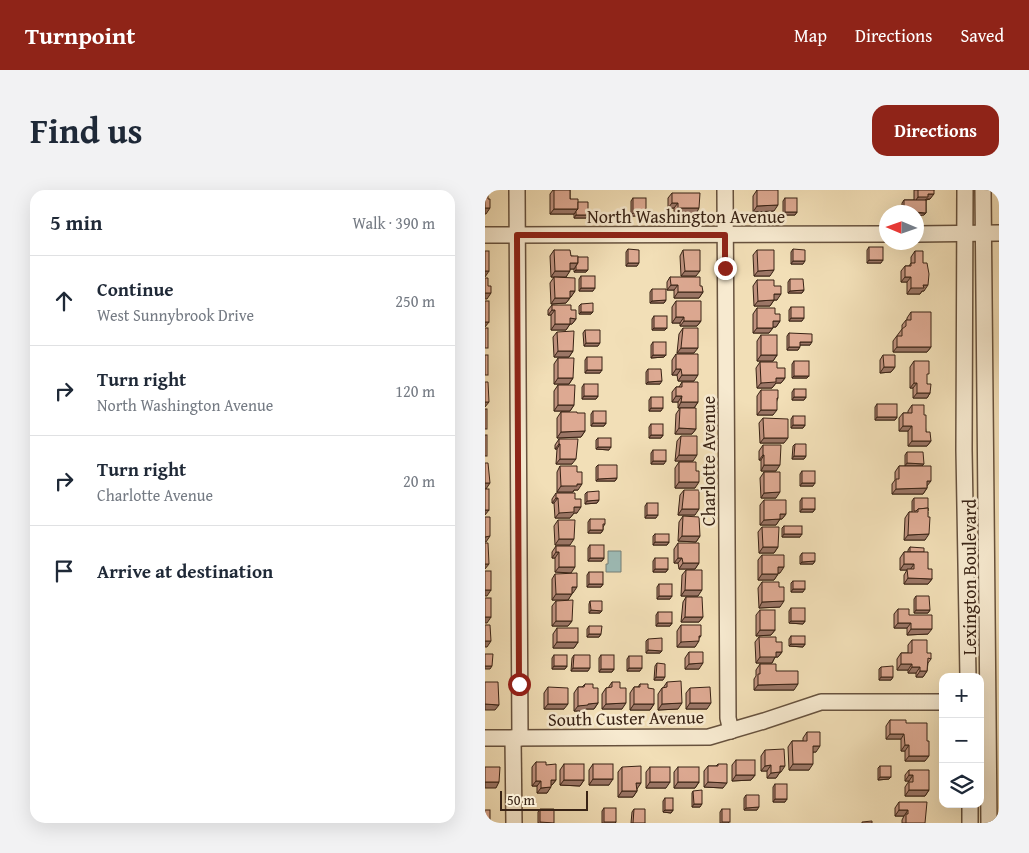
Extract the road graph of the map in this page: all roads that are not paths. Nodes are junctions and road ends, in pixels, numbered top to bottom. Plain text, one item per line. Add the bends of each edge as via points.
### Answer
1 (517, 190) edge
2 (725, 190) edge
3 (965, 190) edge
4 (983, 190) edge
5 (999, 233) edge
6 (879, 234) edge
7 (924, 234) edge
8 (965, 234) junction
9 (983, 234) junction
10 (485, 235) edge
11 (517, 235) junction
12 (725, 235) junction
13 (964, 450) junction
14 (987, 450) junction
15 (968, 673) edge
16 (939, 702) edge
17 (989, 702) edge
18 (731, 731) junction
19 (485, 738) edge
20 (517, 738) junction
21 (970, 808) edge
22 (514, 823) edge
23 (970, 823) edge
24 (989, 823) edge

1 - 11 street
2 - 12 street, Charlotte Avenue
3 - 8 street, Lexington Boulevard
4 - 9 street, Lexington Boulevard
5 - 9 street
6 - 12 street, North Washington Avenue
7 - 8 street
8 - 9 street
8 - 13 street, Lexington Boulevard
9 - 14 street, Lexington Boulevard
10 - 11 street, North Washington Avenue
11 - 12 street, North Washington Avenue
11 - 20 street
12 - 18 street, Charlotte Avenue via 728,718
13 - 14 street
13 - 15 street, Lexington Boulevard
14 - 17 street, Lexington Boulevard
16 - 18 street, South Custer Avenue via 821,702
17 - 24 street, Lexington Boulevard
18 - 20 street, South Custer Avenue via 709,737
19 - 20 street, South Custer Avenue
20 - 22 street
21 - 23 street

